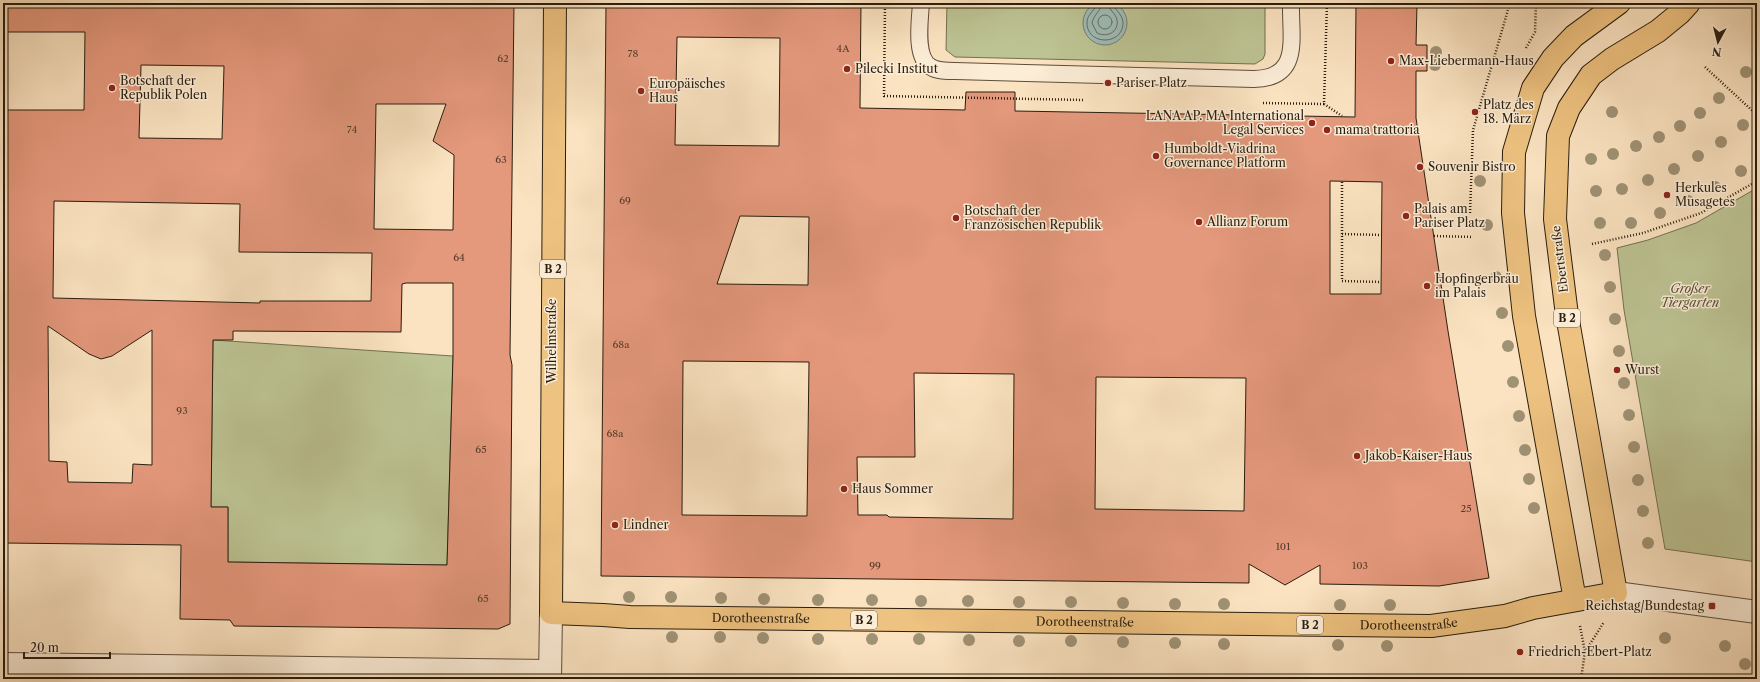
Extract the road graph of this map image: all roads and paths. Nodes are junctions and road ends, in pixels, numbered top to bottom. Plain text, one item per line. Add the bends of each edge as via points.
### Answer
1 (555, 3) edge
2 (921, 3) edge
3 (1291, 3) edge
4 (1510, 3) edge
5 (1619, 3) edge
6 (1689, 3) edge
7 (1705, 67) dead end
8 (1324, 104) dead end
9 (1757, 115) edge
10 (1342, 116) dead end
11 (1757, 181) edge
12 (1342, 182) dead end
13 (1470, 213) dead end
14 (1342, 234) junction
15 (1382, 235) dead end
16 (1434, 236) dead end
17 (1473, 237) dead end
18 (1592, 244) dead end
19 (1382, 282) dead end
20 (1616, 593) junction
21 (1575, 600) junction
22 (1757, 612) edge
23 (551, 614) junction
24 (1585, 652) dead end
25 (3, 664) edge
26 (550, 675) edge
27 (1581, 679) edge

1 - 23 main road, Wilhelmstraße / B 2
2 - 3 lane via 921,54 926,64 936,69 1254,79 1281,72 1289,62
4 - 13 path via 1473,130
5 - 21 main road via 1574,36 1553,58 1534,88 1514,152 1512,213 1524,316
6 - 20 main road, Ebertstraße / B 2 via 1680,14 1658,31 1591,75 1578,91 1558,136 1555,219 1567,315
7 - 9 path
8 - 10 path
11 - 18 path via 1701,213 1642,233
12 - 14 path
14 - 15 path
14 - 19 path via 1342,281
16 - 17 path
20 - 21 main road, Dorotheenstraße / B 2
20 - 22 street
21 - 23 main road, Dorotheenstraße / B 2 via 1505,616 1444,626
23 - 26 street, Wilhelmstraße
24 - 27 path
25 - 26 street

